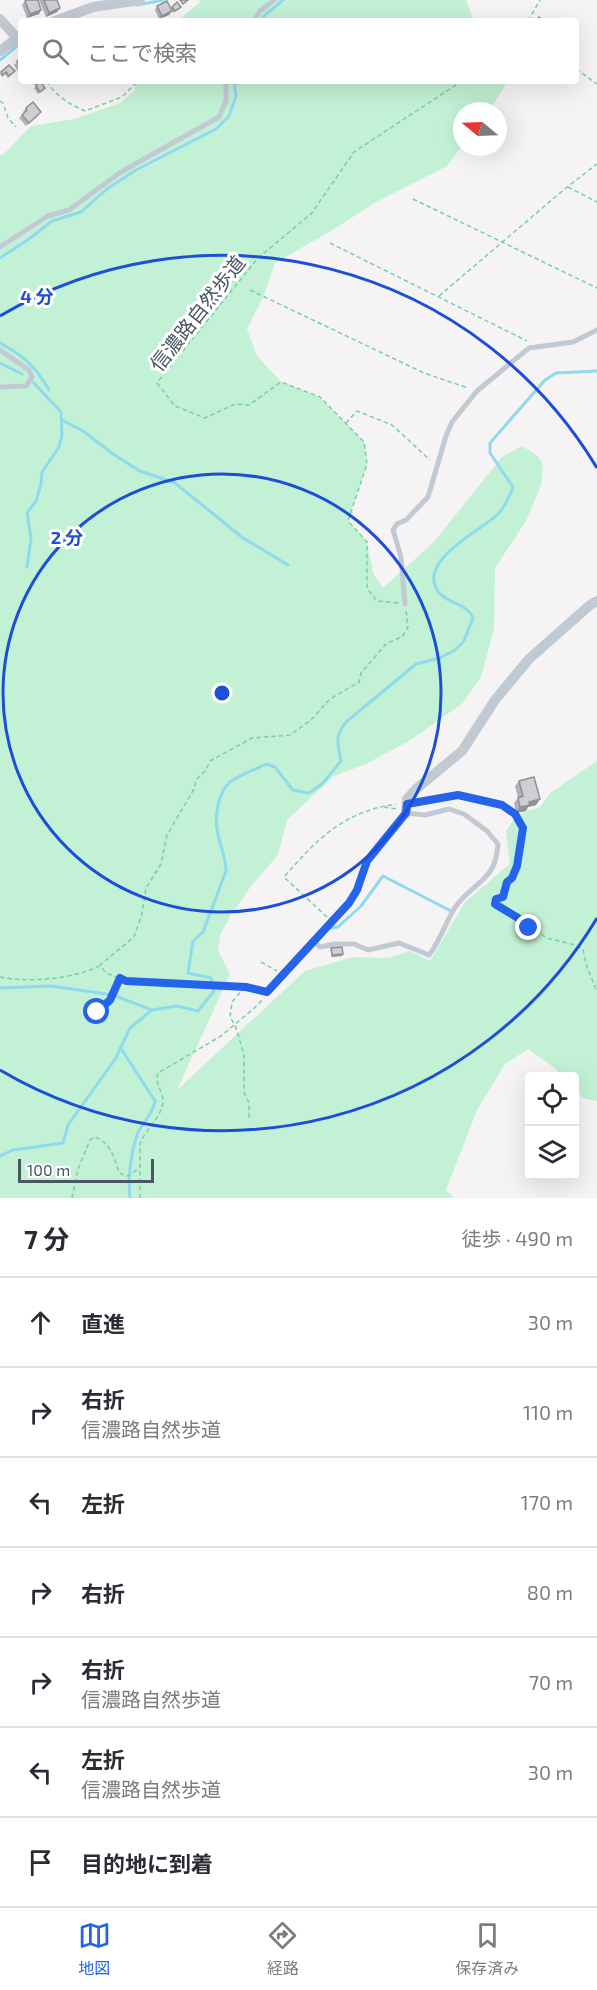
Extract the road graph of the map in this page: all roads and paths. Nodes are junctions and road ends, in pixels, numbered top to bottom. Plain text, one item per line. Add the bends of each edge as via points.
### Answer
1 (140, 0) edge
2 (274, 0) edge
3 (540, 0) edge
4 (113, 2) edge
5 (63, 18) edge
6 (256, 18) edge
7 (530, 18) edge
8 (0, 19) edge
9 (18, 35) edge
10 (18, 37) edge
11 (0, 51) edge
12 (579, 71) edge
13 (49, 84) edge
14 (135, 84) edge
15 (226, 84) edge
16 (457, 84) edge
17 (597, 84) edge
18 (0, 101) edge
19 (16, 127) dead end
20 (597, 164) edge
21 (567, 186) junction
22 (413, 199) dead end
23 (597, 202) edge
24 (502, 242) junction
25 (330, 243) dead end
26 (0, 247) edge
27 (597, 288) edge
28 (250, 290) dead end
29 (438, 297) junction
30 (597, 330) edge
31 (534, 348) junction
32 (0, 350) edge
33 (0, 387) edge
34 (477, 392) junction
35 (346, 423) junction
36 (437, 466) junction
37 (597, 601) edge
38 (405, 604) junction
39 (407, 806) junction
40 (380, 807) junction
41 (515, 814) joint
42 (332, 922) junction
43 (314, 942) junction
44 (261, 962) dead end
45 (100, 965) junction
46 (283, 975) junction
47 (0, 977) edge
48 (120, 978) junction
49 (246, 987) junction
50 (267, 992) junction
51 (597, 992) edge
52 (83, 1013) dead end
53 (235, 1025) junction
54 (249, 1118) dead end
55 (139, 1168) junction
56 (72, 1198) edge
57 (140, 1198) edge

1 - 4 street
2 - 6 lane
3 - 7 path
4 - 5 street
8 - 9 street
10 - 11 street
12 - 17 path
13 - 14 path via 70,105 85,111 122,97
15 - 26 lane via 226,100 219,117 121,172 69,210 48,216
16 - 35 path, 信濃路自然歩道 via 354,152 311,214 258,258 157,383 175,406 205,418 235,404 249,405 281,382 320,397
18 - 19 path
20 - 21 path
21 - 23 path
21 - 24 path
22 - 24 path
24 - 27 path
24 - 29 path
25 - 29 path
28 - 34 path via 424,373
29 - 31 path via 528,341
30 - 31 lane via 573,342
31 - 34 lane via 529,348
32 - 33 lane via 29,370 32,377 26,386
34 - 36 lane via 452,422
35 - 36 path via 357,411 383,420
35 - 38 path, 信濃路自然歩道 via 364,442 367,464 348,520 367,542 367,588 378,601
36 - 38 lane via 428,497 393,530 401,557
37 - 39 street via 529,659 495,700 462,752 416,789
38 - 45 path via 408,627 402,637 387,643 361,673 359,682 330,699 290,735 252,738 210,761 166,835 161,864 146,888 134,937
39 - 40 path
39 - 40 path
39 - 41 lane via 458,795 502,805
39 - 42 lane via 367,861 349,903
39 - 43 lane via 425,815 449,809 464,814 487,831 498,844 497,859 489,874 455,907 429,955 399,943 368,950 354,944 320,947
40 - 42 path via 341,822 284,877
41 - 51 path via 523,828 517,866 503,897 496,899 495,904 547,938 583,949
42 - 43 lane
43 - 46 lane
44 - 46 path
45 - 47 path via 47,979
45 - 48 path via 106,973
46 - 50 lane
48 - 49 path
48 - 52 path via 102,1008
49 - 50 path
49 - 53 path via 230,1009
50 - 53 path
53 - 54 path via 244,1054
53 - 55 path via 158,1073 156,1079 163,1101 156,1119 142,1136
55 - 56 path via 128,1176 119,1173 109,1148 95,1137 81,1162
55 - 57 path

